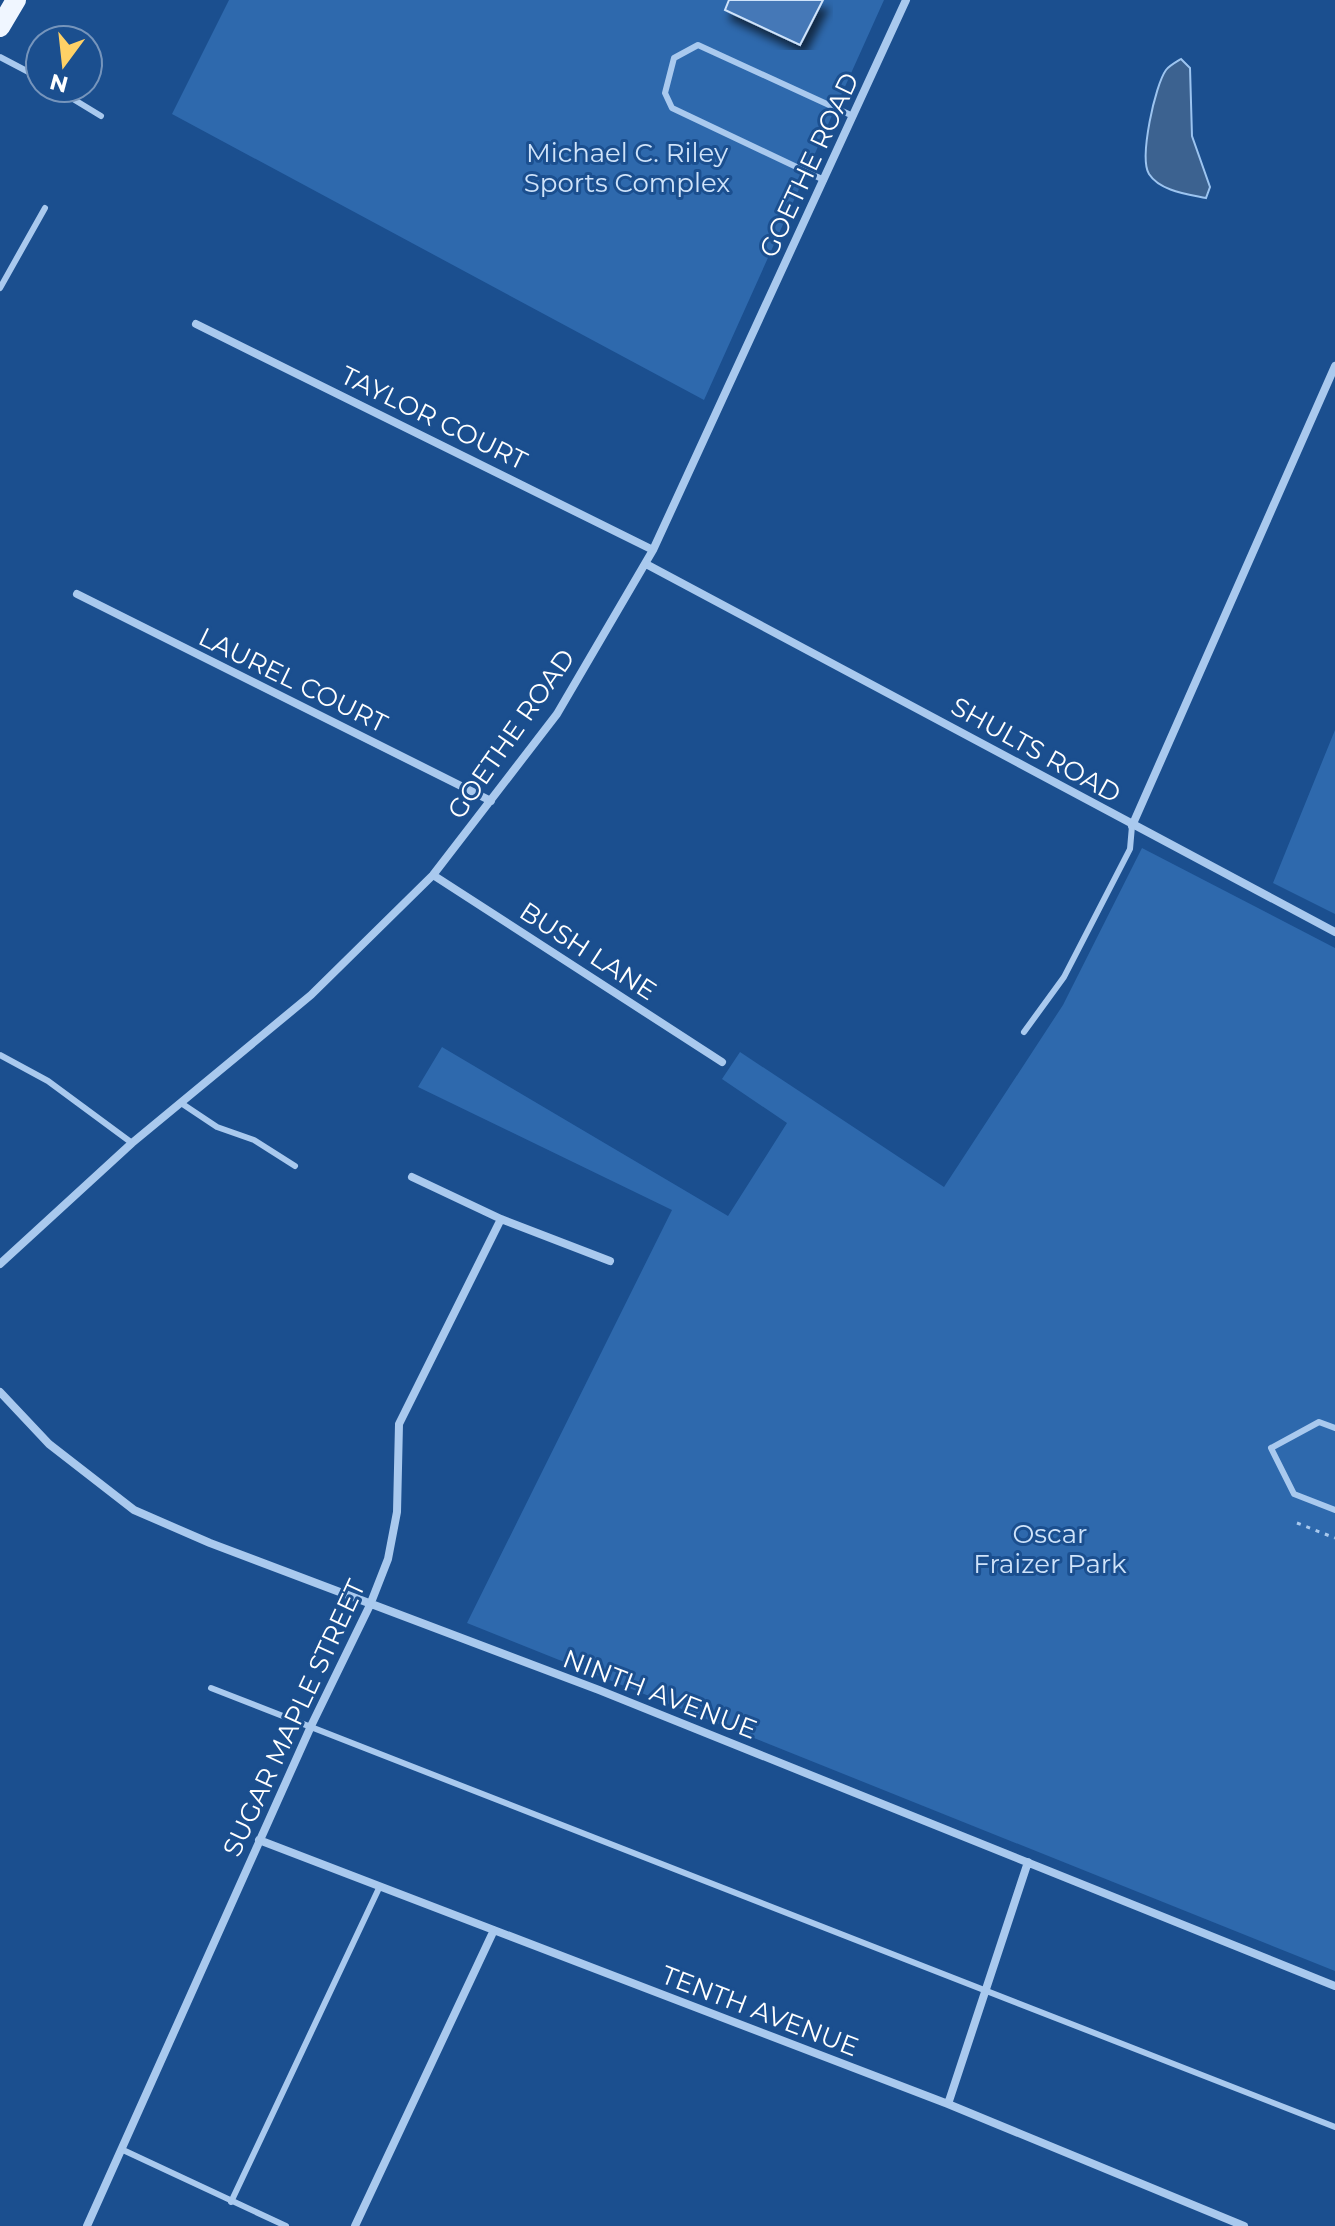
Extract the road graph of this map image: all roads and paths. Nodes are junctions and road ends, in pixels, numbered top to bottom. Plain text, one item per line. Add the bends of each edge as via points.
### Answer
1 (906, 0) edge
2 (12, 1) edge
3 (0, 27) edge
4 (0, 57) edge
5 (24, 70) edge
6 (81, 104) edge
7 (101, 116) dead end
8 (853, 116) junction
9 (824, 180) junction
10 (45, 208) dead end
11 (0, 288) edge
12 (196, 324) dead end
13 (1335, 366) edge
14 (653, 550) junction
15 (646, 564) junction
16 (77, 594) dead end
17 (491, 801) junction
18 (1132, 826) junction
19 (433, 875) junction
20 (1335, 932) edge
21 (1024, 1032) dead end
22 (0, 1055) edge
23 (722, 1062) dead end
24 (181, 1103) junction
25 (132, 1143) junction
26 (295, 1166) dead end
27 (412, 1177) dead end
28 (501, 1219) junction
29 (610, 1261) dead end
30 (0, 1264) edge
31 (0, 1392) edge
32 (1335, 1428) edge
33 (1335, 1510) edge
34 (1297, 1523) dead end
35 (1335, 1538) edge
36 (370, 1605) junction
37 (211, 1688) dead end
38 (312, 1724) junction
39 (259, 1840) junction
40 (1028, 1862) junction
41 (380, 1886) junction
42 (494, 1930) junction
43 (1335, 1986) edge
44 (986, 1989) junction
45 (948, 2104) junction
46 (1335, 2127) edge
47 (123, 2150) junction
48 (231, 2202) junction
49 (87, 2226) edge
50 (286, 2226) edge
51 (355, 2226) edge
52 (1244, 2226) edge

1 - 8 street, GOETHE ROAD
2 - 3 main road
4 - 5 lane
6 - 7 lane
8 - 9 street, GOETHE ROAD
8 - 9 lane via 698,45 674,58 665,93 672,108
9 - 14 street, GOETHE ROAD
10 - 11 lane
12 - 14 street, TAYLOR COURT
13 - 18 street, SHULTS ROAD
14 - 15 street, GOETHE ROAD
15 - 17 street, GOETHE ROAD via 557,714
15 - 18 street, SHULTS ROAD
16 - 17 street, LAUREL COURT
17 - 19 street, GOETHE ROAD
18 - 20 street
18 - 21 lane via 1130,849 1071,963
19 - 23 street, BUSH LANE
19 - 24 street, GOETHE ROAD via 311,995
22 - 25 lane via 48,1081
24 - 25 street, GOETHE ROAD
24 - 26 lane
25 - 30 street, GOETHE ROAD
27 - 28 street
28 - 29 street
28 - 36 street, SUGAR MAPLE STREET via 399,1424 397,1512 388,1559
31 - 36 street, NINTH AVENUE via 49,1444 134,1510
32 - 33 lane via 1319,1422 1271,1448 1294,1494
34 - 35 path
36 - 38 street, SUGAR MAPLE STREET
36 - 40 street, NINTH AVENUE via 599,1690
37 - 38 lane
38 - 39 street, SUGAR MAPLE STREET
38 - 44 lane
39 - 41 street, TENTH AVENUE
39 - 47 street, SUGAR MAPLE STREET
40 - 43 street, NINTH AVENUE
40 - 44 street
41 - 42 street, TENTH AVENUE
41 - 48 lane
42 - 45 street, TENTH AVENUE
42 - 51 street
44 - 45 street
44 - 46 lane
45 - 52 street, TENTH AVENUE
47 - 48 lane
47 - 49 street, SUGAR MAPLE STREET
48 - 50 lane

